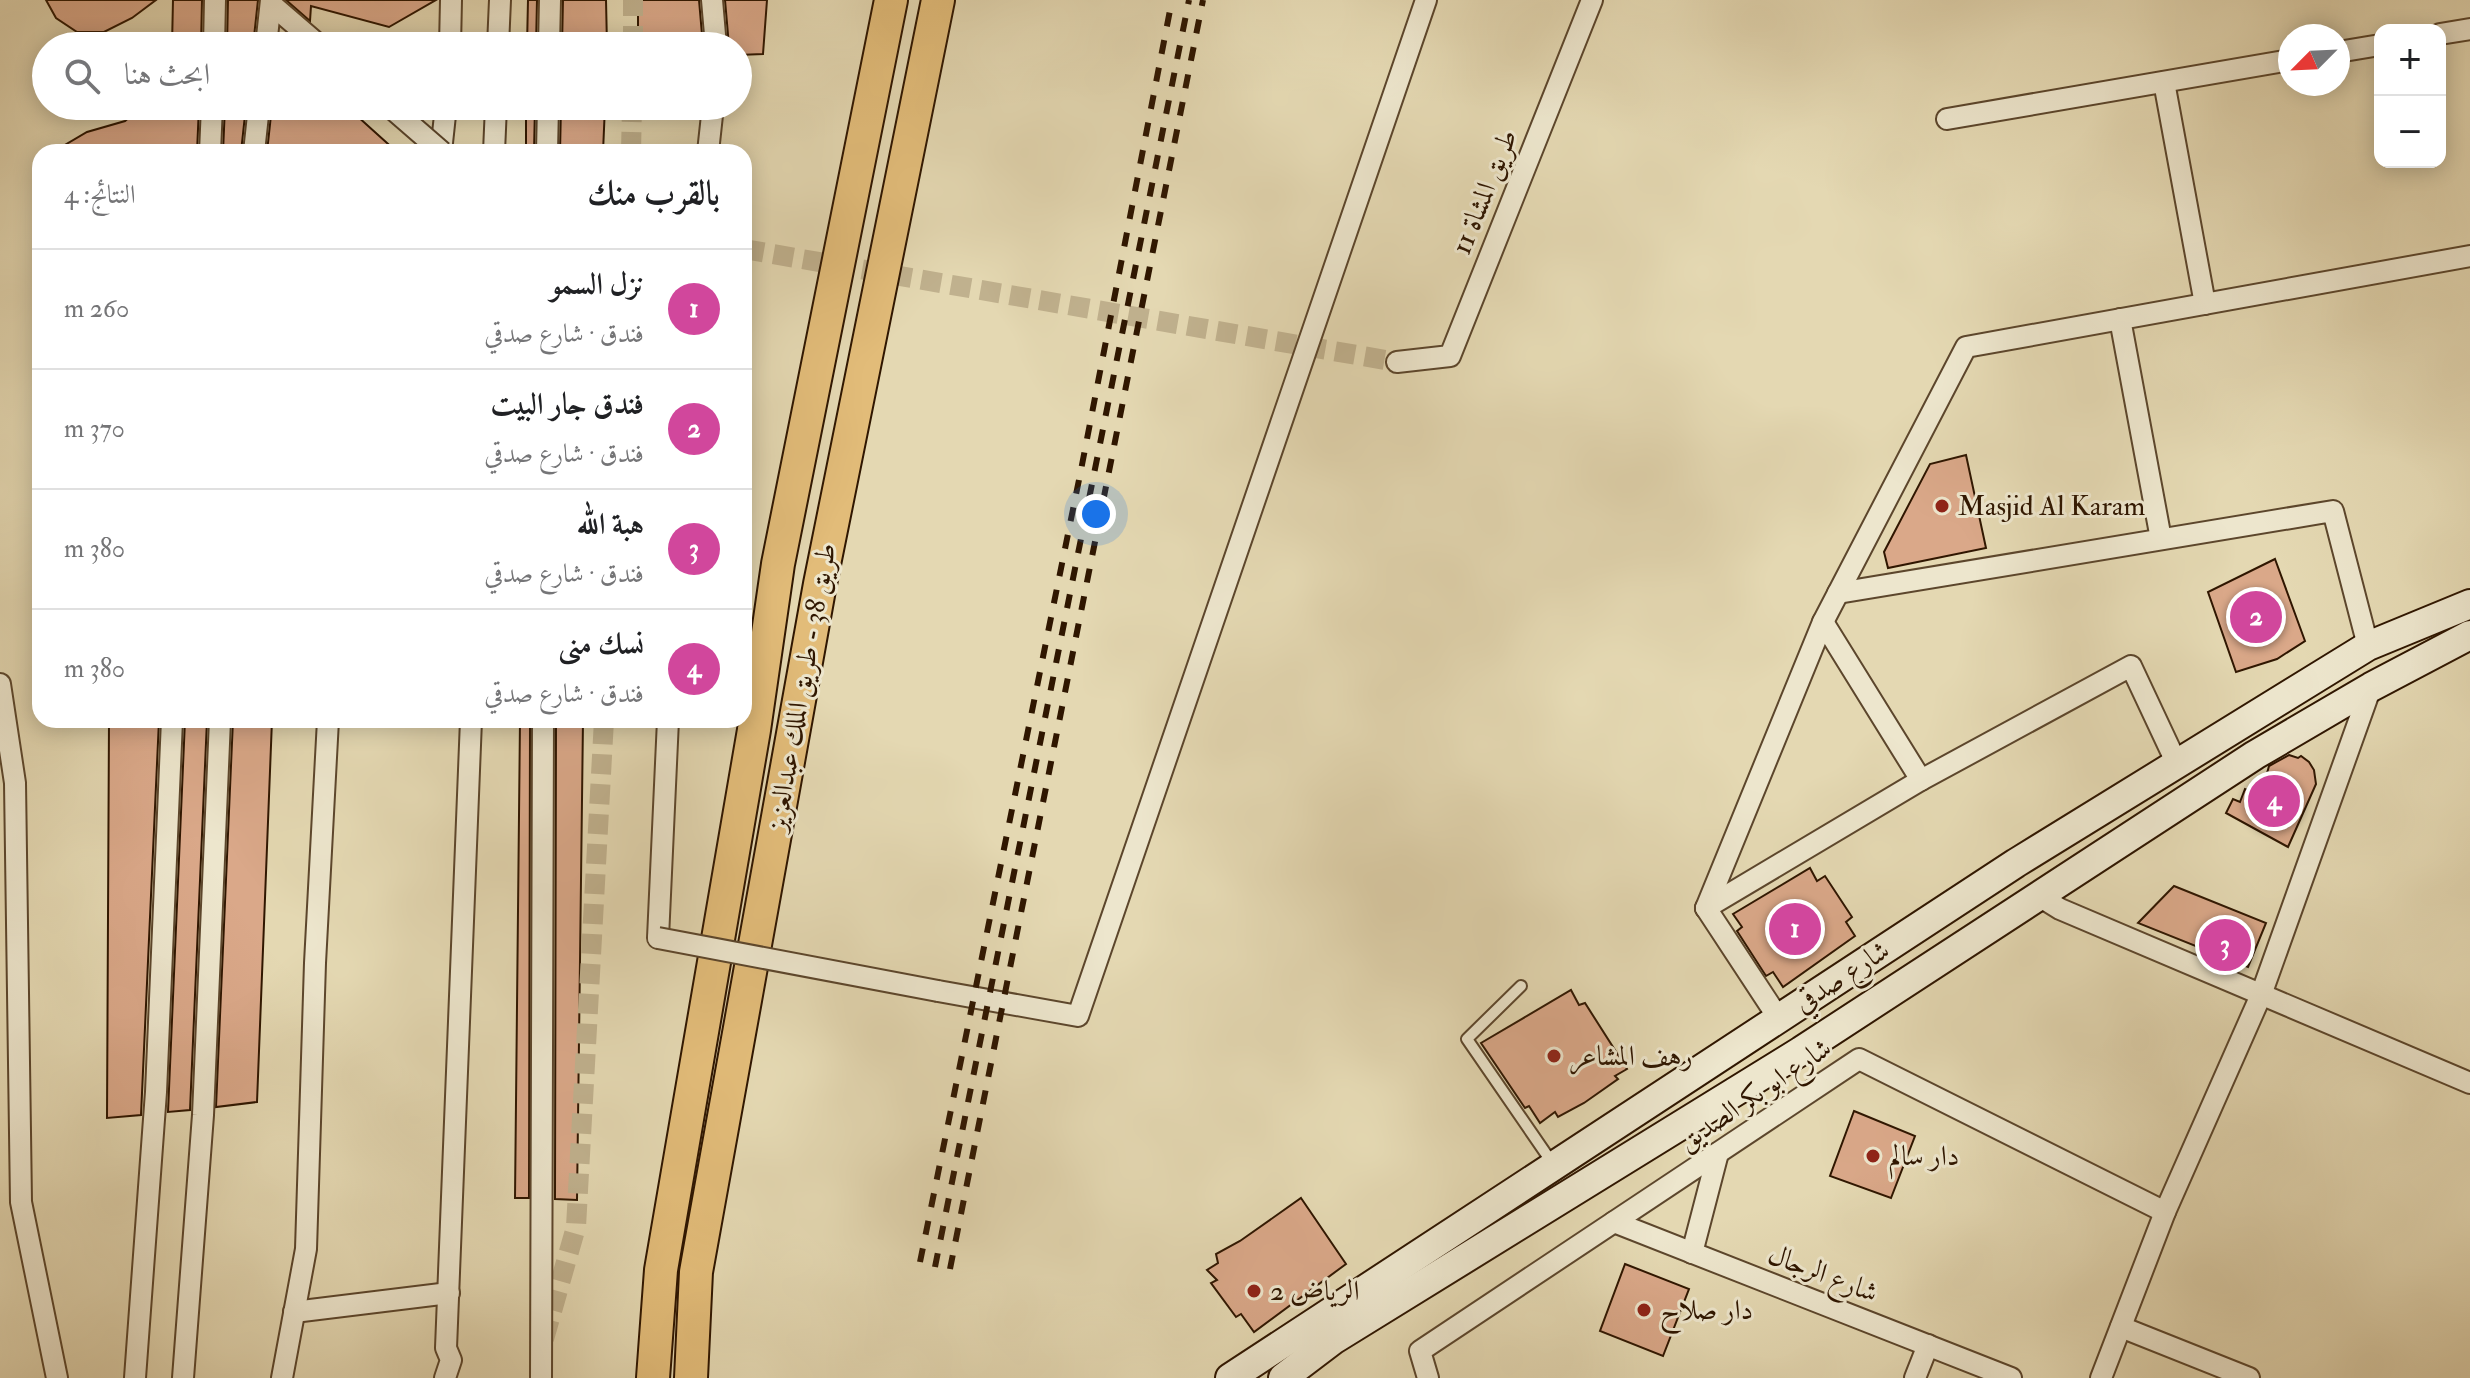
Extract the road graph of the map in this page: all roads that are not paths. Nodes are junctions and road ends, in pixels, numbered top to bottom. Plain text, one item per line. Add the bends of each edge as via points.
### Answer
1 (215, 0) edge
2 (451, 0) edge
3 (500, 0) edge
4 (550, 0) edge
5 (712, 0) edge
6 (891, 0) edge
7 (938, 0) edge
8 (1426, 0) edge
9 (1592, 0) edge
10 (271, 2) edge
11 (2470, 29) edge
12 (214, 32) edge
13 (268, 32) edge
14 (304, 32) edge
15 (450, 32) edge
16 (499, 32) edge
17 (549, 32) edge
18 (715, 32) edge
19 (2446, 33) edge
20 (2374, 46) edge
21 (2350, 50) edge
22 (2278, 62) edge
23 (2164, 82) junction
24 (1947, 119) dead end
25 (211, 120) edge
26 (257, 120) edge
27 (405, 120) edge
28 (445, 120) edge
29 (495, 120) edge
30 (548, 120) edge
31 (711, 120) edge
32 (210, 144) edge
33 (255, 144) edge
34 (433, 144) edge
35 (443, 144) edge
36 (494, 144) edge
37 (547, 144) edge
38 (709, 144) edge
39 (2470, 256) edge
40 (2205, 304) junction
41 (2120, 319) junction
42 (1397, 362) tunnel mouth
43 (2161, 539) junction
44 (1838, 593) junction
45 (2470, 604) edge
46 (1823, 622) junction
47 (2470, 635) edge
48 (2368, 646) junction
49 (0, 684) edge
50 (2371, 687) junction
51 (172, 728) edge
52 (220, 728) edge
53 (328, 728) edge
54 (471, 728) edge
55 (543, 728) edge
56 (668, 728) edge
57 (2177, 764) junction
58 (1921, 780) junction
59 (2016, 863) junction
60 (2039, 896) junction
61 (1706, 908) junction
62 (1521, 986) dead end
63 (2261, 995) junction
64 (1779, 1019) junction
65 (1801, 1051) junction
66 (2470, 1083) edge
67 (1718, 1153) junction
68 (1554, 1166) junction
69 (2165, 1212) junction
70 (1614, 1222) junction
71 (1692, 1253) junction
72 (449, 1293) junction
73 (294, 1312) junction
74 (2121, 1327) junction
75 (1928, 1345) junction
76 (1260, 1370) edge
77 (57, 1378) edge
78 (135, 1378) edge
79 (183, 1378) edge
80 (282, 1378) edge
81 (445, 1378) edge
82 (541, 1378) edge
83 (653, 1378) edge
84 (691, 1378) edge
85 (1230, 1378) edge
86 (1283, 1378) edge
87 (1428, 1378) edge
88 (1915, 1378) edge
89 (2011, 1378) edge
90 (2101, 1378) edge
91 (2249, 1378) edge

1 - 12 street
2 - 15 street
3 - 16 street
4 - 17 street
5 - 18 street
6 - 83 main road, طريق 38 - طريق الملك عبدالعزيز via 778,564 661,1270
7 - 84 main road, طريق 38 - طريق الملك عبدالعزيز via 820,584 696,1272
8 - 56 street, bridge via 1078,1016 658,938
9 - 42 street, طريق المشاة 11 via 1450,356
10 - 13 street
10 - 14 street
11 - 19 street
20 - 21 street
22 - 23 street
23 - 24 street
23 - 40 street
25 - 32 street
26 - 33 street
27 - 34 street, bridge
28 - 35 street
29 - 36 street
30 - 37 street
31 - 38 street
39 - 40 street
40 - 41 street
41 - 43 street
41 - 44 street via 1966,347
43 - 44 street
43 - 48 street via 2333,511
44 - 46 street
45 - 48 street, شارع صدقي
46 - 58 street
46 - 61 street
47 - 50 street, شارع صدقي
48 - 57 street, شارع صدقي
49 - 77 street via 15,783 21,1202
50 - 60 street, شارع صدقي via 2255,755
50 - 63 street
51 - 78 street via 156,1092
52 - 79 street via 203,1115
53 - 73 street via 306,1249
54 - 72 street
55 - 82 street
57 - 58 street via 2131,666
57 - 59 street, شارع صدقي
58 - 61 street
59 - 60 street
59 - 64 street, شارع صدقي
60 - 63 street
60 - 65 street, شارع صدقي
61 - 64 street
62 - 68 lane via 1467,1039
63 - 66 street
63 - 69 street
64 - 65 street
64 - 68 street, شارع صدقي
65 - 86 street, شارع صدقي via 1333,1340
67 - 69 street, شارع ابو بكر الصديق via 1859,1059
67 - 70 street, شارع ابو بكر الصديق
67 - 71 street
68 - 76 street, شارع صدقي
69 - 74 street
70 - 71 street, شارع الرجال
70 - 87 street, شارع ابو بكر الصديق via 1420,1351
71 - 75 street, شارع الرجال
72 - 73 street
72 - 81 street via 451,1360
73 - 80 street
74 - 90 street
74 - 91 street
75 - 88 street
75 - 89 street, شارع الرجال
76 - 85 street, شارع صدقي

